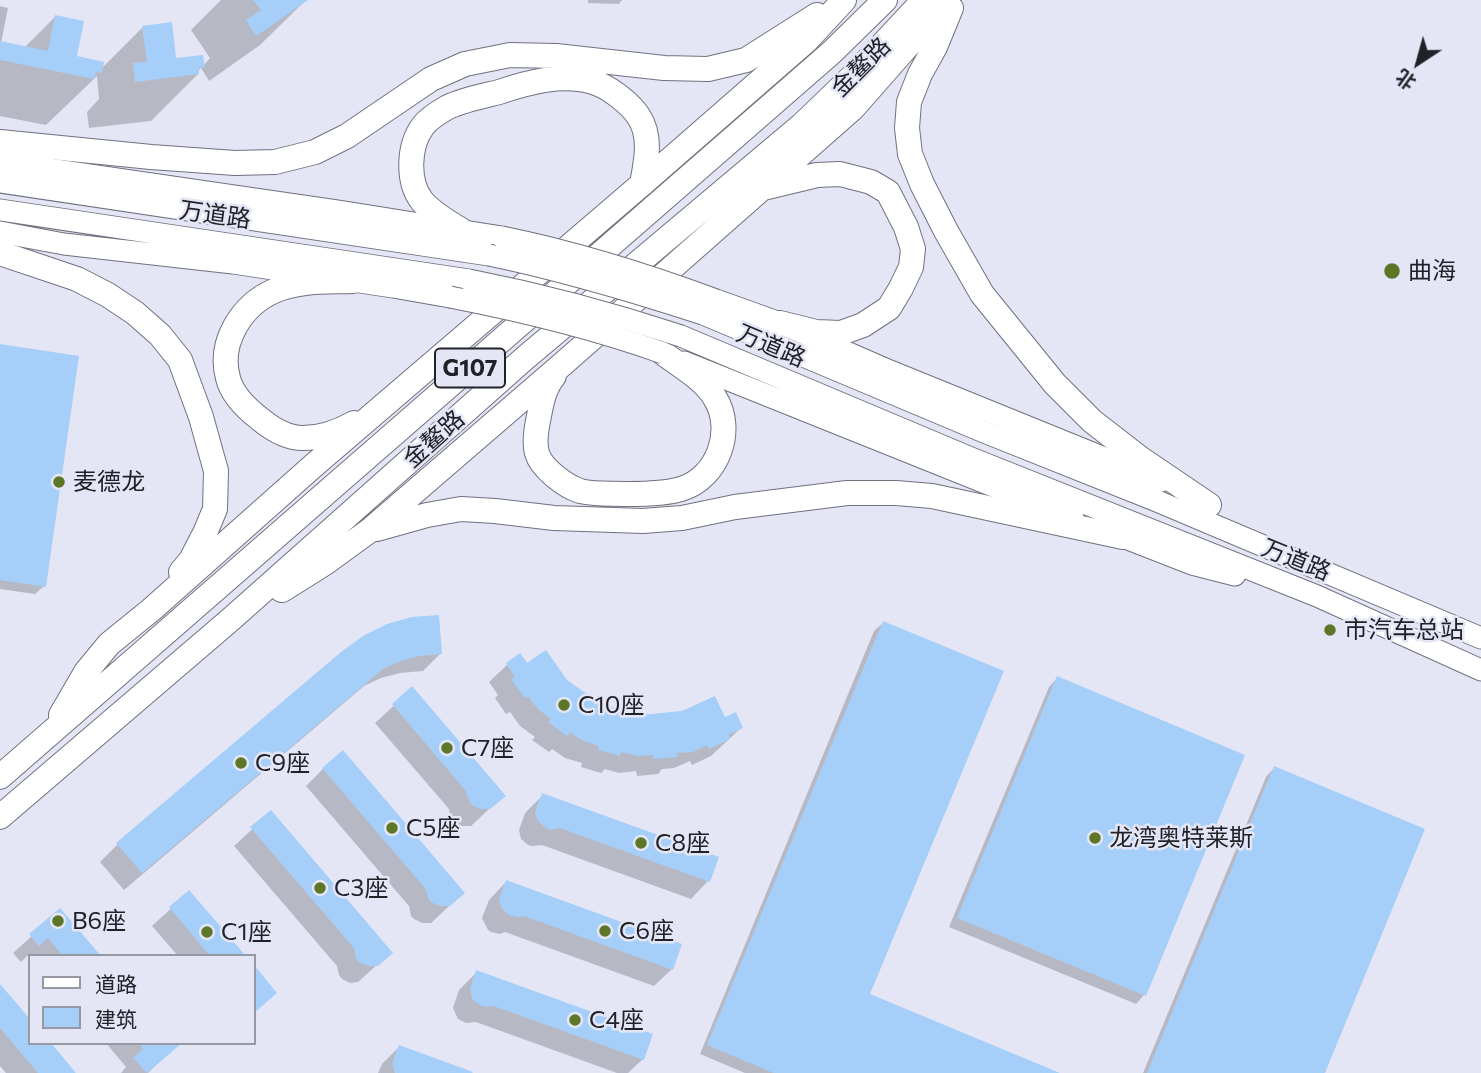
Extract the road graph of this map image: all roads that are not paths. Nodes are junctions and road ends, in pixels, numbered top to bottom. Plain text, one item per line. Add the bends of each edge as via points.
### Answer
1 (843, 0) edge
2 (885, 0) edge
3 (924, 0) edge
4 (948, 0) edge
5 (955, 0) edge
6 (0, 142) edge
7 (0, 162) edge
8 (0, 182) edge
9 (642, 184) junction
10 (759, 189) junction
11 (0, 210) edge
12 (461, 230) junction
13 (0, 232) edge
14 (0, 253) edge
15 (352, 281) junction
16 (709, 307) junction
17 (780, 323) junction
18 (672, 344) junction
19 (565, 362) junction
20 (382, 408) junction
21 (1209, 505) junction
22 (369, 531) junction
23 (1123, 537) junction
24 (1321, 569) junction
25 (1317, 596) junction
26 (150, 610) junction
27 (230, 620) junction
28 (1481, 638) edge
29 (1481, 670) edge
30 (52, 732) junction
31 (0, 777) edge
32 (0, 817) edge

1 - 6 highway via 746,60 708,69 510,55 465,64 431,79 347,136 315,152 275,162 223,163
1 - 9 highway via 806,41
2 - 30 highway, 金鳌路 / G107 via 832,52
3 - 27 highway, 金鳌路 / G107 via 802,125 525,358
4 - 10 highway via 853,108
5 - 21 highway via 909,102 910,155 922,184 982,294 1055,384 1102,429
7 - 12 main road
8 - 16 main road, 万道路, bridge via 489,255
9 - 12 highway via 647,138 640,117 621,97 594,82 528,83 449,107 423,125 414,143 411,163 422,201
9 - 20 highway
10 - 17 highway via 829,174 871,182 888,192 913,248 911,267 889,308 863,325 841,333
10 - 19 highway
11 - 18 main road, 万道路, bridge via 522,290 614,314
12 - 16 main road, bridge via 608,262
13 - 15 main road
14 - 26 highway via 77,279 108,296 160,334 180,360 216,471 215,509 191,560
15 - 18 main road, bridge via 450,297 617,337
15 - 20 highway via 289,285 254,302 230,334 228,378 237,398 257,417 275,431 302,438 335,433
16 - 17 main road
16 - 24 main road, 万道路 via 984,432
17 - 21 main road via 1156,478
18 - 19 highway via 723,413 724,434 717,459 701,480 681,490 639,494 579,491 548,470 537,453 536,432 550,381
18 - 23 main road via 823,419
18 - 25 main road, 万道路
19 - 22 highway
20 - 26 highway
21 - 24 main road
22 - 23 highway via 461,509 643,521 847,493 896,493 932,496
22 - 27 highway
23 - 25 main road via 1192,564
24 - 28 main road, 万道路
25 - 29 main road, 万道路
26 - 30 highway via 109,644 86,673
27 - 32 highway, 金鳌路 / G107
30 - 31 highway, 金鳌路 / G107

